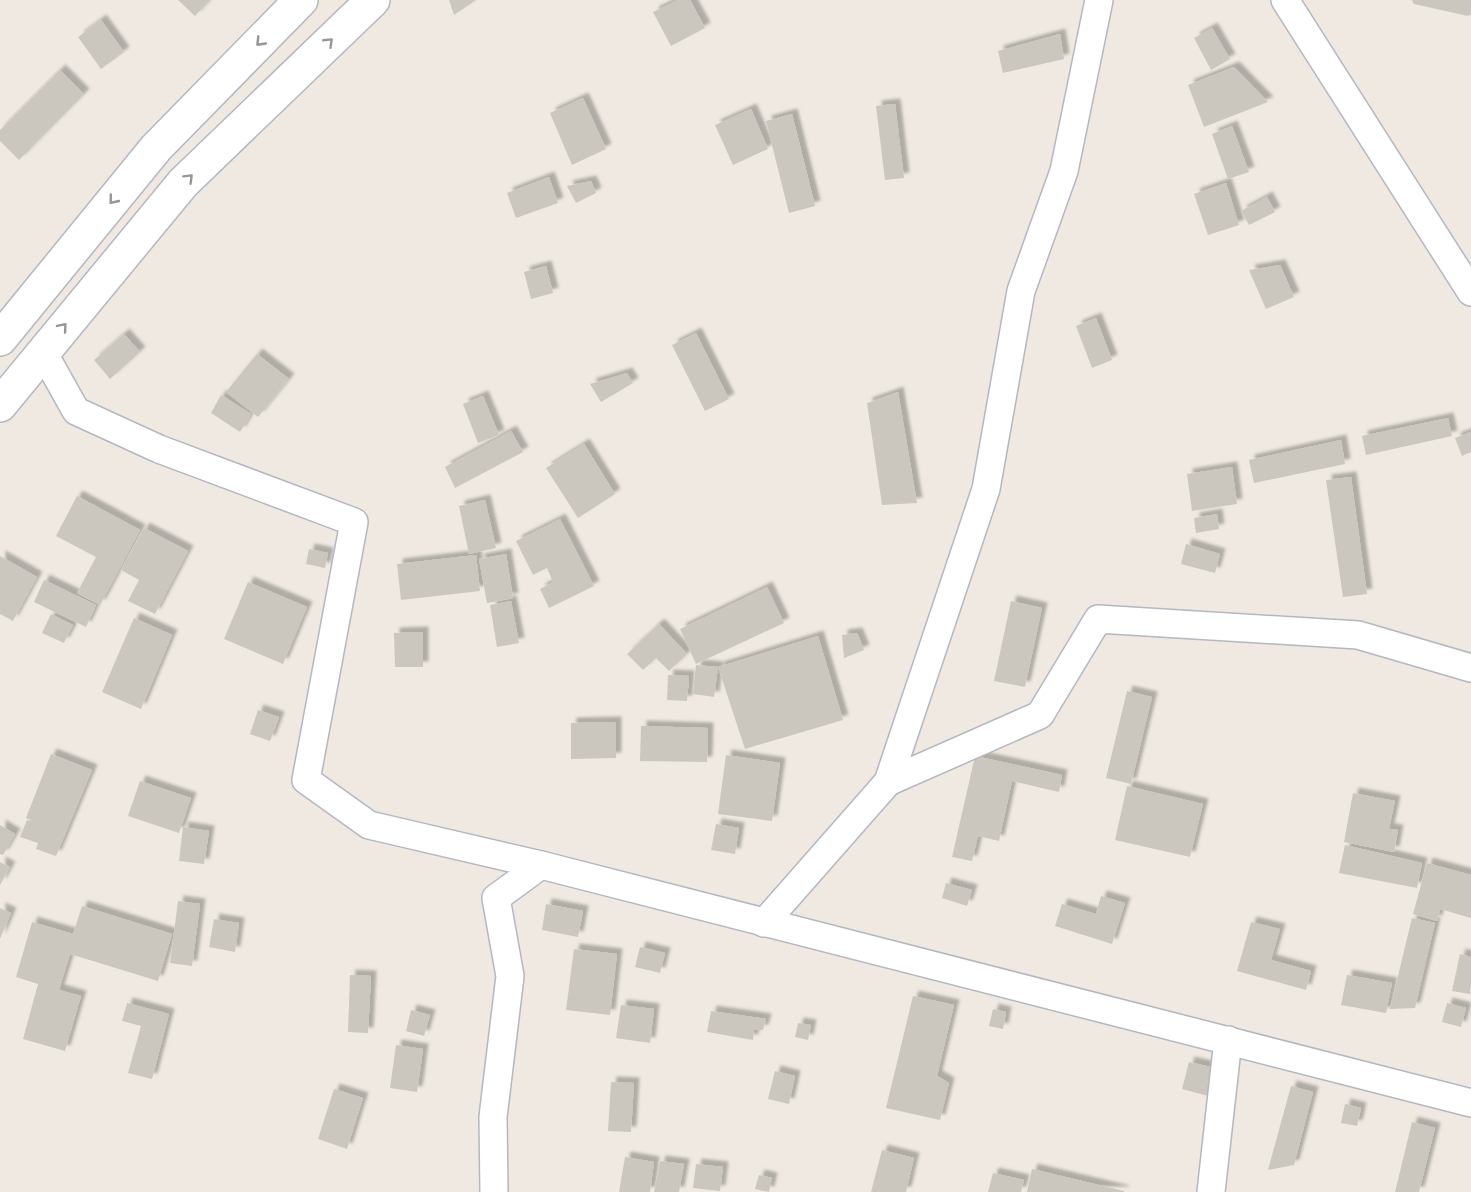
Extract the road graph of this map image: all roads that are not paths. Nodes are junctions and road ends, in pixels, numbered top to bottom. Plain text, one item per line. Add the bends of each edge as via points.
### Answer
1 (301, 0) edge
2 (373, 0) edge
3 (1099, 0) edge
4 (1285, 0) edge
5 (1471, 292) edge
6 (0, 339) edge
7 (43, 352) junction
8 (0, 405) edge
9 (1471, 668) edge
10 (888, 782) junction
11 (541, 865) junction
12 (764, 923) junction
13 (1228, 1040) junction
14 (1471, 1103) edge
15 (494, 1192) edge
16 (1211, 1192) edge

1 -> 6 street via 156,148
7 -> 2 street via 183,183
3 - 10 street via 1064,171 1021,291 986,489
4 - 5 street
7 - 8 street
7 - 11 street via 76,411 159,449 354,522 306,780 369,825
9 - 10 street via 1358,635 1098,619 1040,715
10 - 12 street
11 - 12 street
11 - 15 street via 496,898 510,976 493,1117
12 - 13 street
13 - 14 street
13 - 16 street

